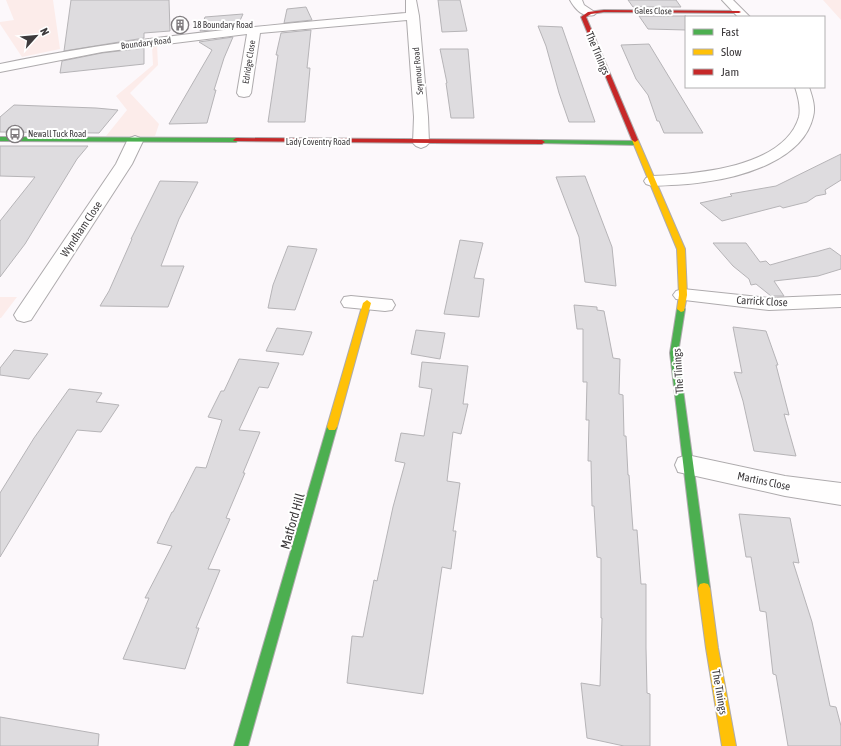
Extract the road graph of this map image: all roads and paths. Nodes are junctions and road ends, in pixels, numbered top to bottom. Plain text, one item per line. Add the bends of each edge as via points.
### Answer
1 (412, 0) edge
2 (576, 0) edge
3 (727, 0) edge
4 (590, 13) junction
5 (741, 15) edge
6 (413, 16) junction
7 (254, 31) junction
8 (0, 68) edge
9 (802, 88) edge
10 (244, 93) dead end
11 (0, 139) edge
12 (135, 141) junction
13 (421, 142) junction
14 (636, 143) junction
15 (652, 181) junction
16 (683, 295) junction
17 (841, 301) edge
18 (368, 303) dead end
19 (24, 315) dead end
20 (687, 465) junction
21 (841, 494) edge
22 (241, 746) edge
23 (729, 746) edge

1 - 6 street, Seymour Road
2 - 4 street via 580,7
3 - 5 street
4 - 5 street, Gales Close via 604,11
4 - 14 street, The Tinings via 584,15 584,19
6 - 7 street, Boundary Road
6 - 13 street, Seymour Road
7 - 8 street, Boundary Road via 50,56
7 - 10 street, Edridge Close
9 - 15 street via 806,98 806,117 797,135 781,150 751,166 719,175
11 - 12 street, Lady Coventry Road
12 - 13 street, Lady Coventry Road
12 - 19 street, Wyndham Close via 124,164
13 - 14 street, Lady Coventry Road
14 - 15 street, The Tinings
15 - 16 street, The Tinings via 681,249
16 - 17 street, Carrick Close via 769,304
16 - 20 street, The Tinings via 674,353
18 - 22 street, Matford Hill
20 - 21 street, Martins Close via 785,486
20 - 23 street, The Tinings via 712,648

